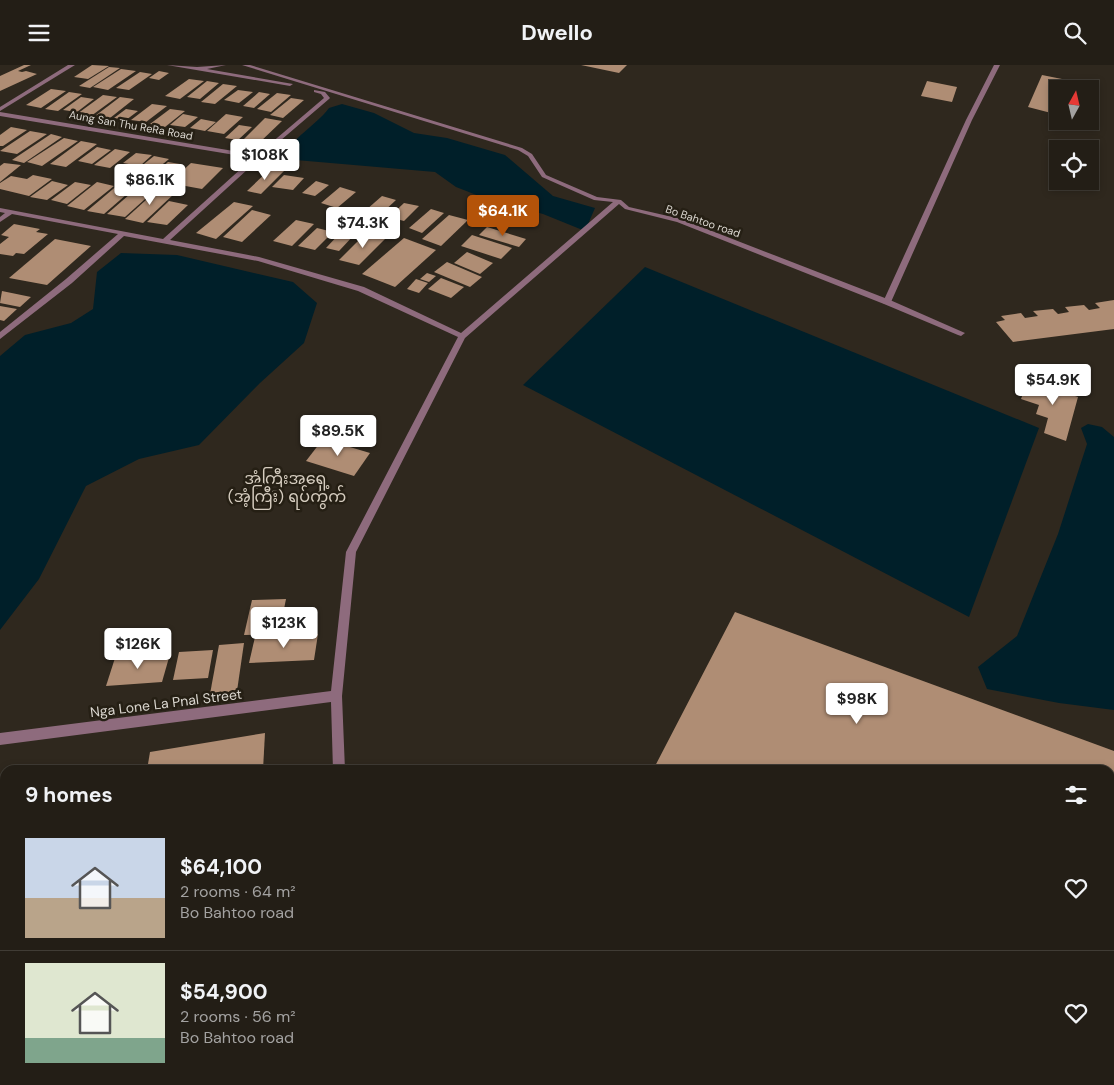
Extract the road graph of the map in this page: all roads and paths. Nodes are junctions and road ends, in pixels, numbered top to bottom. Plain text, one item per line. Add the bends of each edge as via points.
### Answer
1 (72, 65) edge
2 (170, 65) edge
3 (223, 65) edge
4 (245, 65) edge
5 (996, 65) edge
6 (197, 69) junction
7 (0, 109) edge
8 (0, 114) edge
9 (258, 157) junction
10 (619, 201) junction
11 (0, 210) edge
12 (11, 212) junction
13 (0, 220) edge
14 (123, 233) junction
15 (166, 241) junction
16 (887, 302) junction
17 (962, 333) dead end
18 (0, 336) edge
19 (462, 337) junction
20 (336, 696) junction
21 (0, 739) edge
22 (340, 765) edge

1 - 7 street
2 - 6 street
3 - 6 street
4 - 10 street, Bo Bahtoo road via 520,149 530,155 544,176 596,199
5 - 16 street
6 - 9 street via 297,85 323,93 327,98
8 - 9 street, Aung San Thu ReRa Road
9 - 15 street
10 - 16 street, Bo Bahtoo road via 627,208 679,220
10 - 19 street
11 - 12 street
12 - 13 street
12 - 14 street
14 - 15 street
14 - 18 street
15 - 19 street via 259,259 361,289
16 - 17 street, Bo Bahtoo road
19 - 20 street via 351,552
20 - 21 street, Nga Lone La Pnal Street
20 - 22 street

